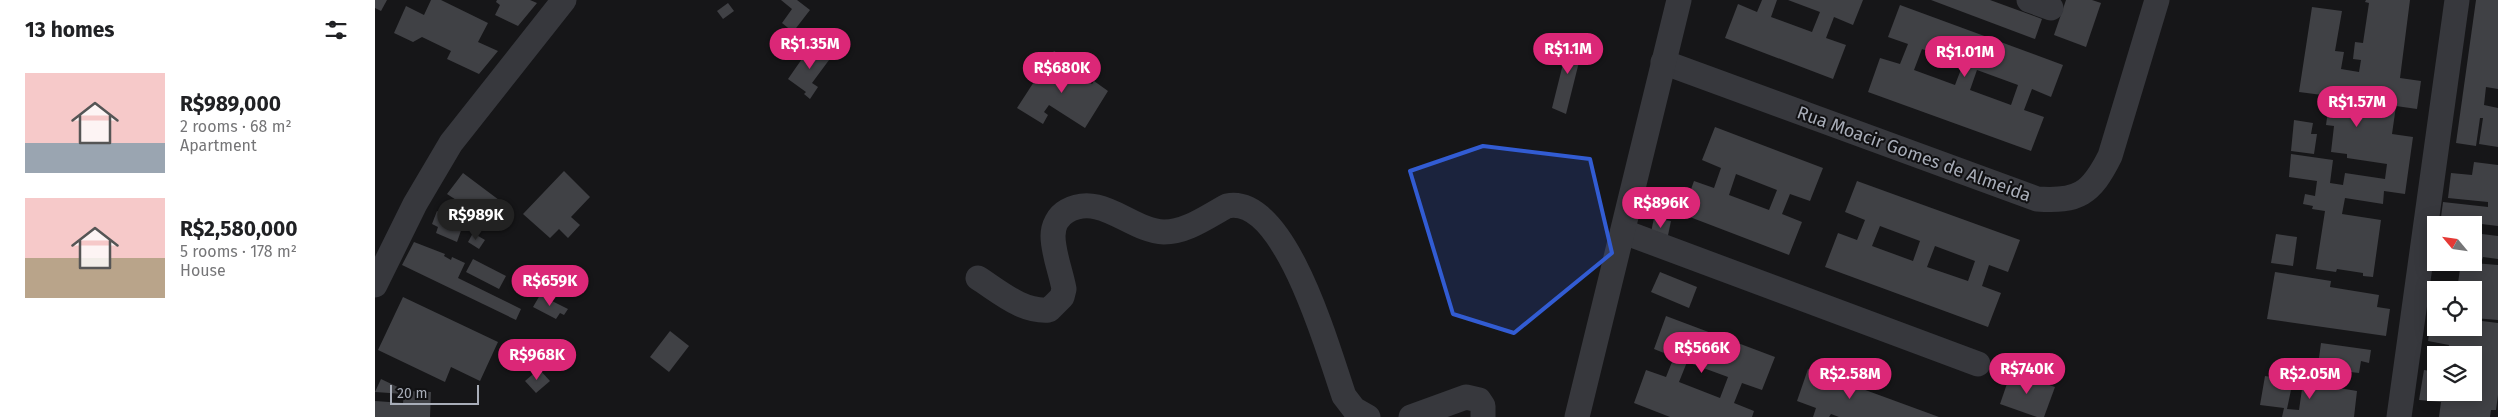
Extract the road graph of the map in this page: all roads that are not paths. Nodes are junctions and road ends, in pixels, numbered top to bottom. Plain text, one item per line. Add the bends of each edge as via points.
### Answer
1 (563, 0) edge
2 (1679, 0) edge
3 (2157, 0) edge
4 (2457, 0) edge
5 (1663, 62) junction
6 (1624, 232) junction
7 (978, 278) dead end
8 (375, 285) edge
9 (1978, 364) dead end
10 (1368, 417) edge
11 (1411, 417) edge
12 (1483, 417) edge
13 (1577, 417) edge
14 (2399, 417) edge

1 - 8 street via 451,143 415,204
2 - 5 street
3 - 5 street, Rua Moacir Gomes de Almeida via 2110,156 2090,188 2062,201 2037,199
4 - 14 street
5 - 6 street
6 - 9 street
6 - 13 street
7 - 10 street via 1022,306 1037,311 1049,310 1062,297 1064,289 1054,229 1062,214 1071,209 1097,207 1162,232 1179,231 1227,206 1245,207 1259,215 1281,240 1306,284 1344,396 1354,409
11 - 12 street via 1466,398 1479,400 1483,406

